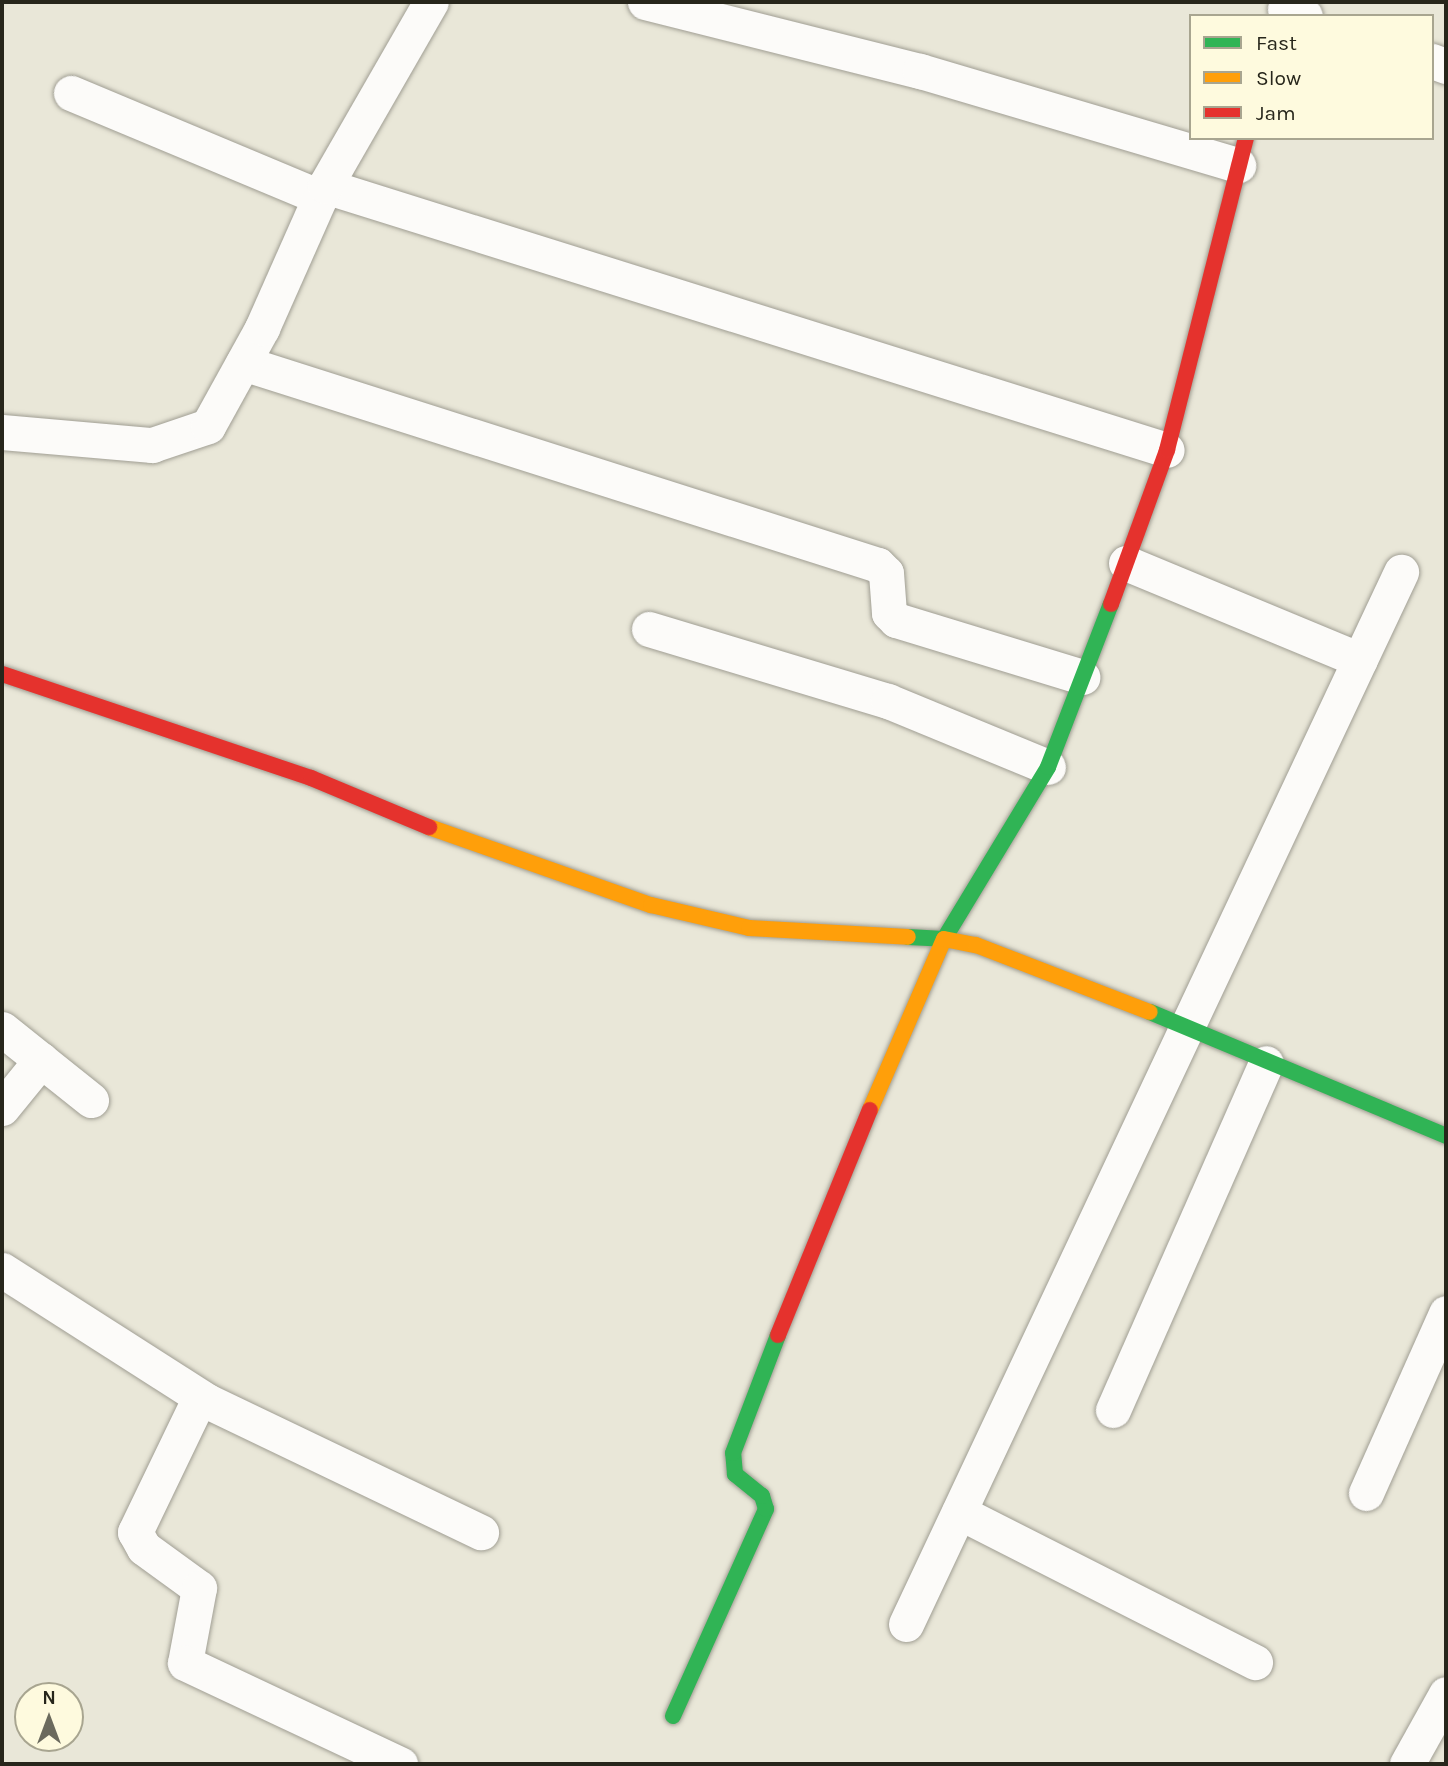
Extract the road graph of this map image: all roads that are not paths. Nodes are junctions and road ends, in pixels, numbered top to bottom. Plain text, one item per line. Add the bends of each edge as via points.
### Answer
1 (431, 2) edge
2 (645, 2) edge
3 (71, 93) dead end
4 (1189, 139) edge
5 (1194, 140) edge
6 (1242, 152) edge
7 (322, 192) junction
8 (243, 363) junction
9 (2, 432) edge
10 (1167, 450) junction
11 (1126, 563) junction
12 (1401, 572) dead end
13 (649, 629) dead end
14 (1360, 660) junction
15 (2, 674) edge
16 (1083, 677) junction
17 (1048, 767) junction
18 (944, 939) junction
19 (2, 1029) edge
20 (1189, 1029) junction
21 (41, 1060) junction
22 (1266, 1063) junction
23 (91, 1101) dead end
24 (2, 1108) edge
25 (1446, 1136) edge
26 (2, 1270) edge
27 (1446, 1313) edge
28 (200, 1397) junction
29 (1113, 1410) dead end
30 (1366, 1493) dead end
31 (959, 1512) junction
32 (481, 1532) dead end
33 (906, 1624) dead end
34 (1255, 1662) dead end
35 (1446, 1695) edge
36 (673, 1716) dead end
37 (400, 1764) edge
38 (1407, 1764) edge

1 - 7 street
2 - 4 street
3 - 7 street
5 - 6 street
6 - 10 street
7 - 8 street
7 - 10 street
8 - 9 street via 208,426 184,439 152,445
8 - 16 street via 878,565 886,573 889,613 897,620
10 - 11 street
11 - 14 street
11 - 16 street
12 - 14 street
13 - 17 street via 888,701
14 - 20 street
15 - 18 street via 311,778 498,855 651,905 749,928
16 - 17 street
17 - 18 street
18 - 20 street via 976,945
18 - 36 street via 807,1256 733,1453 735,1474 762,1496 766,1509
19 - 21 street
20 - 22 street
20 - 31 street
21 - 23 street
21 - 24 street
22 - 25 street
22 - 29 street
26 - 28 street
27 - 30 street
28 - 32 street
28 - 37 street via 135,1532 144,1548 199,1588 198,1613 183,1648 185,1663
31 - 33 street
31 - 34 street
35 - 38 street

